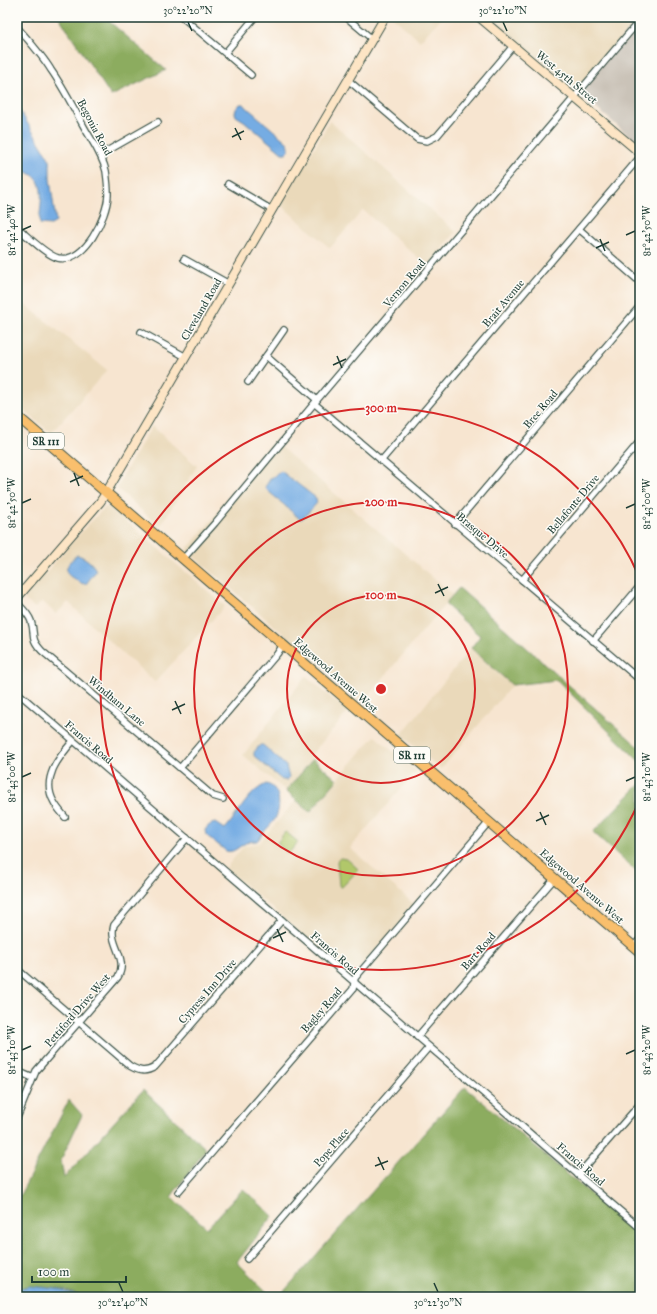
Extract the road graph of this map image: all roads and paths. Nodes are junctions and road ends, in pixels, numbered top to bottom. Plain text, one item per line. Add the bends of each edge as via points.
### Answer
1 (182, 17) edge
2 (256, 17) edge
3 (346, 17) edge
4 (385, 17) edge
5 (479, 17) edge
6 (640, 20) edge
7 (17, 27) edge
8 (372, 39) junction
9 (513, 46) junction
10 (225, 53) junction
11 (251, 75) dead end
12 (348, 80) junction
13 (574, 97) junction
14 (158, 122) dead end
15 (640, 153) edge
16 (100, 155) junction
17 (640, 158) edge
18 (228, 184) dead end
19 (272, 210) junction
20 (17, 228) edge
21 (579, 229) junction
22 (23, 232) junction
23 (17, 239) edge
24 (184, 259) dead end
25 (640, 282) edge
26 (229, 284) junction
27 (640, 306) edge
28 (284, 330) dead end
29 (141, 332) dead end
30 (266, 356) junction
31 (186, 357) junction
32 (248, 382) dead end
33 (316, 402) junction
34 (17, 416) edge
35 (640, 441) edge
36 (381, 461) junction
37 (106, 493) junction
38 (455, 524) junction
39 (183, 559) junction
40 (522, 580) junction
41 (640, 586) edge
42 (17, 598) edge
43 (17, 603) edge
44 (593, 641) junction
45 (283, 644) junction
46 (640, 680) edge
47 (17, 692) edge
48 (73, 741) junction
49 (180, 768) junction
50 (223, 799) dead end
51 (65, 817) dead end
52 (489, 822) junction
53 (187, 838) junction
54 (555, 878) junction
55 (282, 920) junction
56 (640, 939) edge
57 (637, 949) edge
58 (17, 969) edge
59 (354, 983) junction
60 (79, 1022) junction
61 (417, 1037) junction
62 (429, 1047) junction
63 (17, 1071) edge
64 (33, 1078) junction
65 (640, 1104) edge
66 (17, 1118) edge
67 (578, 1175) junction
68 (178, 1192) dead end
69 (639, 1226) edge
70 (247, 1259) dead end

1 - 10 street
2 - 10 street
3 - 8 street
4 - 8 street, Cleveland Road
5 - 9 street, West 45th Street
6 - 13 street, Vernon Road
7 - 16 street, Begonia Road via 51,69
8 - 12 street, Cleveland Road
9 - 12 street via 437,136 427,141 417,139
9 - 13 street, West 45th Street
10 - 11 street
12 - 19 street, Cleveland Road
13 - 15 street, West 45th Street
13 - 33 street, Vernon Road
14 - 16 street
16 - 22 street, Begonia Road via 106,171 108,195 103,216 80,253 65,259 57,258
17 - 21 street, Brait Avenue
18 - 19 street
19 - 26 street, Cleveland Road
20 - 22 street
21 - 25 street
21 - 36 street, Brait Avenue
22 - 23 street
24 - 26 street
26 - 31 street, Cleveland Road
27 - 38 street, Bree Road
28 - 30 street
29 - 31 street
30 - 32 street
30 - 33 street, Brasque Drive
31 - 37 street, Cleveland Road
33 - 36 street, Brasque Drive
33 - 39 street, Vernon Road
34 - 37 main road, Edgewood Avenue West / SR 111
35 - 40 street, Bellafonte Drive
36 - 38 street, Brasque Drive
37 - 39 main road, Edgewood Avenue West / SR 111
37 - 42 street, Cleveland Road
38 - 40 street, Brasque Drive
39 - 45 main road, Edgewood Avenue West / SR 111
40 - 44 street, Brasque Drive
41 - 44 street
43 - 49 street, Windham Lane via 28,614 35,643 42,651
44 - 46 street, Brasque Drive
45 - 49 street
45 - 52 main road, Edgewood Avenue West / SR 111
47 - 48 street, Francis Road
48 - 51 street via 58,758 49,781 54,803
48 - 53 street, Francis Road
49 - 50 street, Windham Lane via 213,796
52 - 54 main road, Edgewood Avenue West / SR 111
52 - 59 street, Bagley Road via 355,978
53 - 55 street, Francis Road
53 - 60 street, Pettiford Drive West via 114,925 113,937 122,961 121,972
54 - 57 main road, Edgewood Avenue West / SR 111
54 - 61 street, Bart Road
55 - 59 street, Francis Road
55 - 60 street, Cypress Inn Drive via 155,1067 145,1072 130,1066
56 - 57 street
58 - 60 street
59 - 61 street, Francis Road
59 - 68 street, Bagley Road via 353,989
60 - 64 street, Pettiford Drive West via 36,1071
61 - 62 street, Francis Road
62 - 67 street, Francis Road
62 - 70 street, Pope Place
63 - 64 street
64 - 66 street, Pettiford Drive West
65 - 67 street
67 - 69 street, Francis Road

